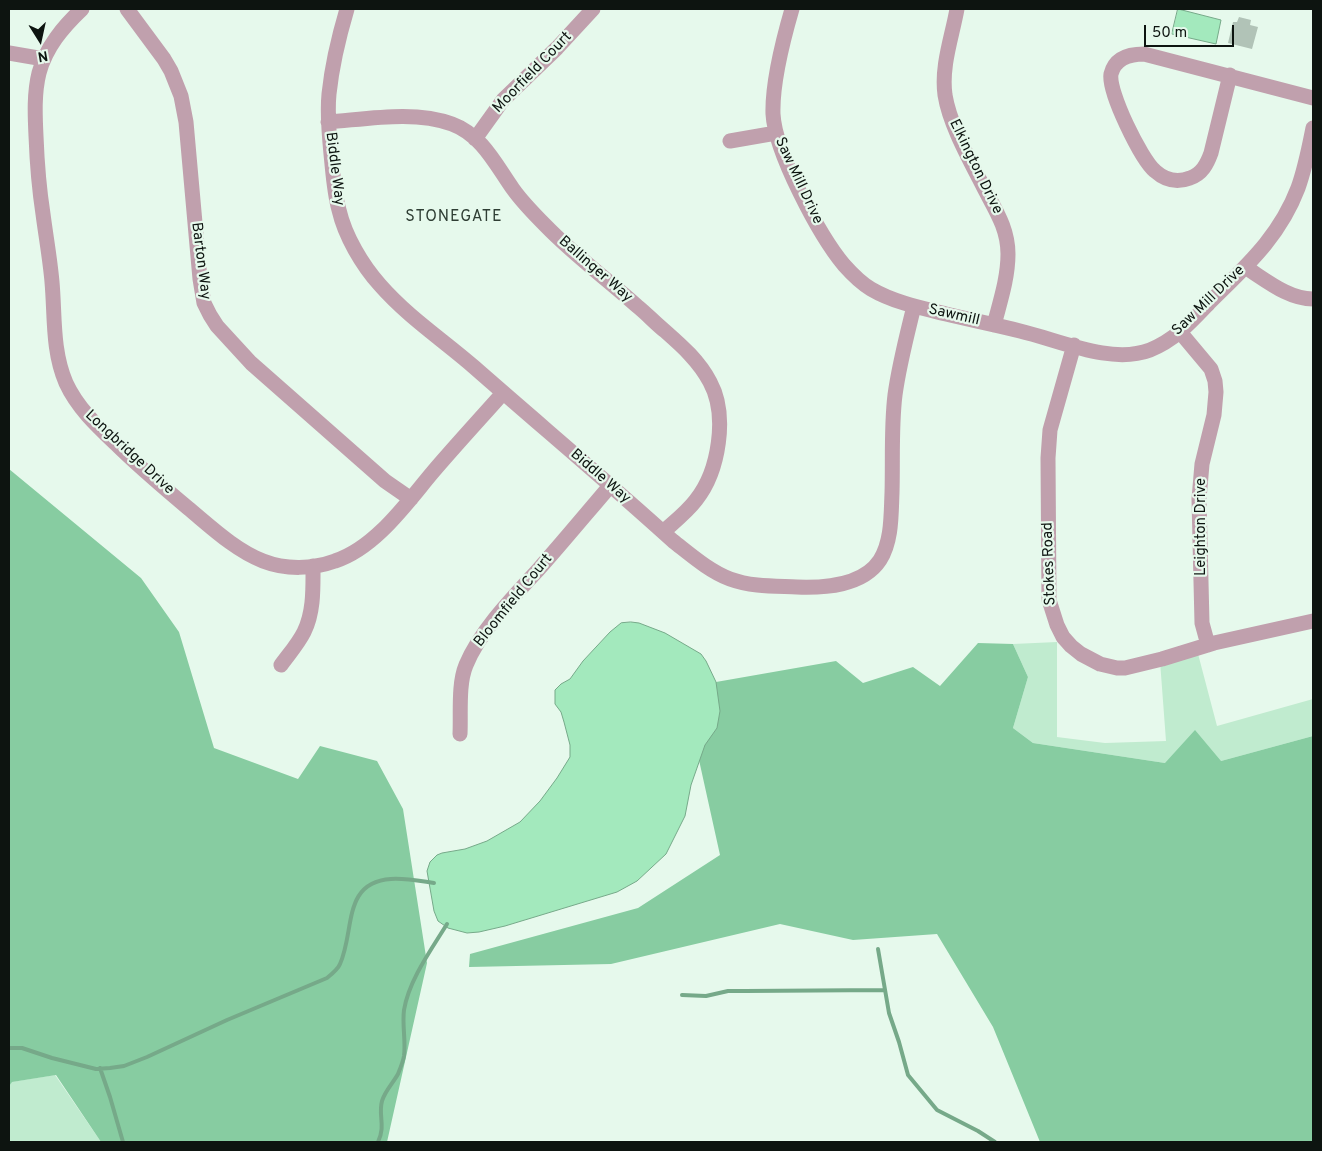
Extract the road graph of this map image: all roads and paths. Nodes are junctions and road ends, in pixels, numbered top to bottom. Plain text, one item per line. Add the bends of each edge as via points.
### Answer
1 (82, 9) edge
2 (127, 9) edge
3 (347, 9) edge
4 (593, 9) edge
5 (792, 9) edge
6 (957, 9) edge
7 (9, 53) edge
8 (44, 59) junction
9 (1230, 76) junction
10 (1313, 98) edge
11 (328, 122) junction
12 (1313, 128) edge
13 (776, 133) junction
14 (475, 139) junction
15 (730, 142) dead end
16 (1245, 267) junction
17 (1313, 299) edge
18 (914, 306) junction
19 (994, 325) junction
20 (1180, 332) junction
21 (1074, 345) junction
22 (503, 393) junction
23 (610, 486) junction
24 (411, 499) junction
25 (663, 532) junction
26 (313, 566) junction
27 (1313, 622) edge
28 (1208, 645) junction
29 (281, 665) dead end
30 (460, 734) dead end

1 - 8 street, Longbridge Drive via 61,30
2 - 24 street, Barton Way via 164,59 181,96 200,279 204,303 210,315 259,372 385,481
3 - 11 street, Biddle Way via 331,80
4 - 14 street, Moorfield Court via 503,100
5 - 13 street, Saw Mill Drive via 775,83 773,114
6 - 19 street, Elkington Drive via 944,80 948,109 1000,217 1007,241 1006,274
7 - 8 street
8 - 26 street, Longbridge Drive via 35,107 38,179 51,274 54,332 60,365 72,395 102,432 164,489 239,548 279,566
9 - 9 street via 1144,54 1122,58 1115,66 1111,75 1112,86 1125,119 1147,162 1163,177 1184,181 1202,172 1208,163
9 - 10 street
11 - 14 street, Ballinger Way via 394,117 430,119 453,124
11 - 22 street, Biddle Way via 343,226 371,274 409,314
12 - 16 street, Saw Mill Drive via 1291,205 1274,234
13 - 15 street
13 - 18 street, Saw Mill Drive via 811,212 844,266 868,288
14 - 25 street, Ballinger Way via 492,156 528,208 690,354 711,383 718,405 720,428 712,468 695,502
16 - 17 street via 1290,295
16 - 20 street, Saw Mill Drive
18 - 19 street, Sawmill
18 - 25 street, Biddle Way via 895,395 889,535 880,560 870,571 846,582 818,586 775,587 745,583 700,562
19 - 21 street, Saw Mill Drive
20 - 21 street, Saw Mill Drive via 1162,344 1133,354 1101,352
20 - 28 street, Leighton Drive via 1211,369 1215,380 1214,415 1202,464 1199,500 1202,623
21 - 28 street, Stokes Road via 1048,444 1048,586 1056,626 1081,654 1117,668
22 - 23 street, Biddle Way
22 - 24 street, Longbridge Drive
23 - 25 street, Biddle Way
23 - 30 street, Bloomfield Court via 516,594 476,646 463,675
24 - 26 street, Longbridge Drive via 360,548 336,561
26 - 29 street via 313,596 308,622
27 - 28 street, Stokes Road

